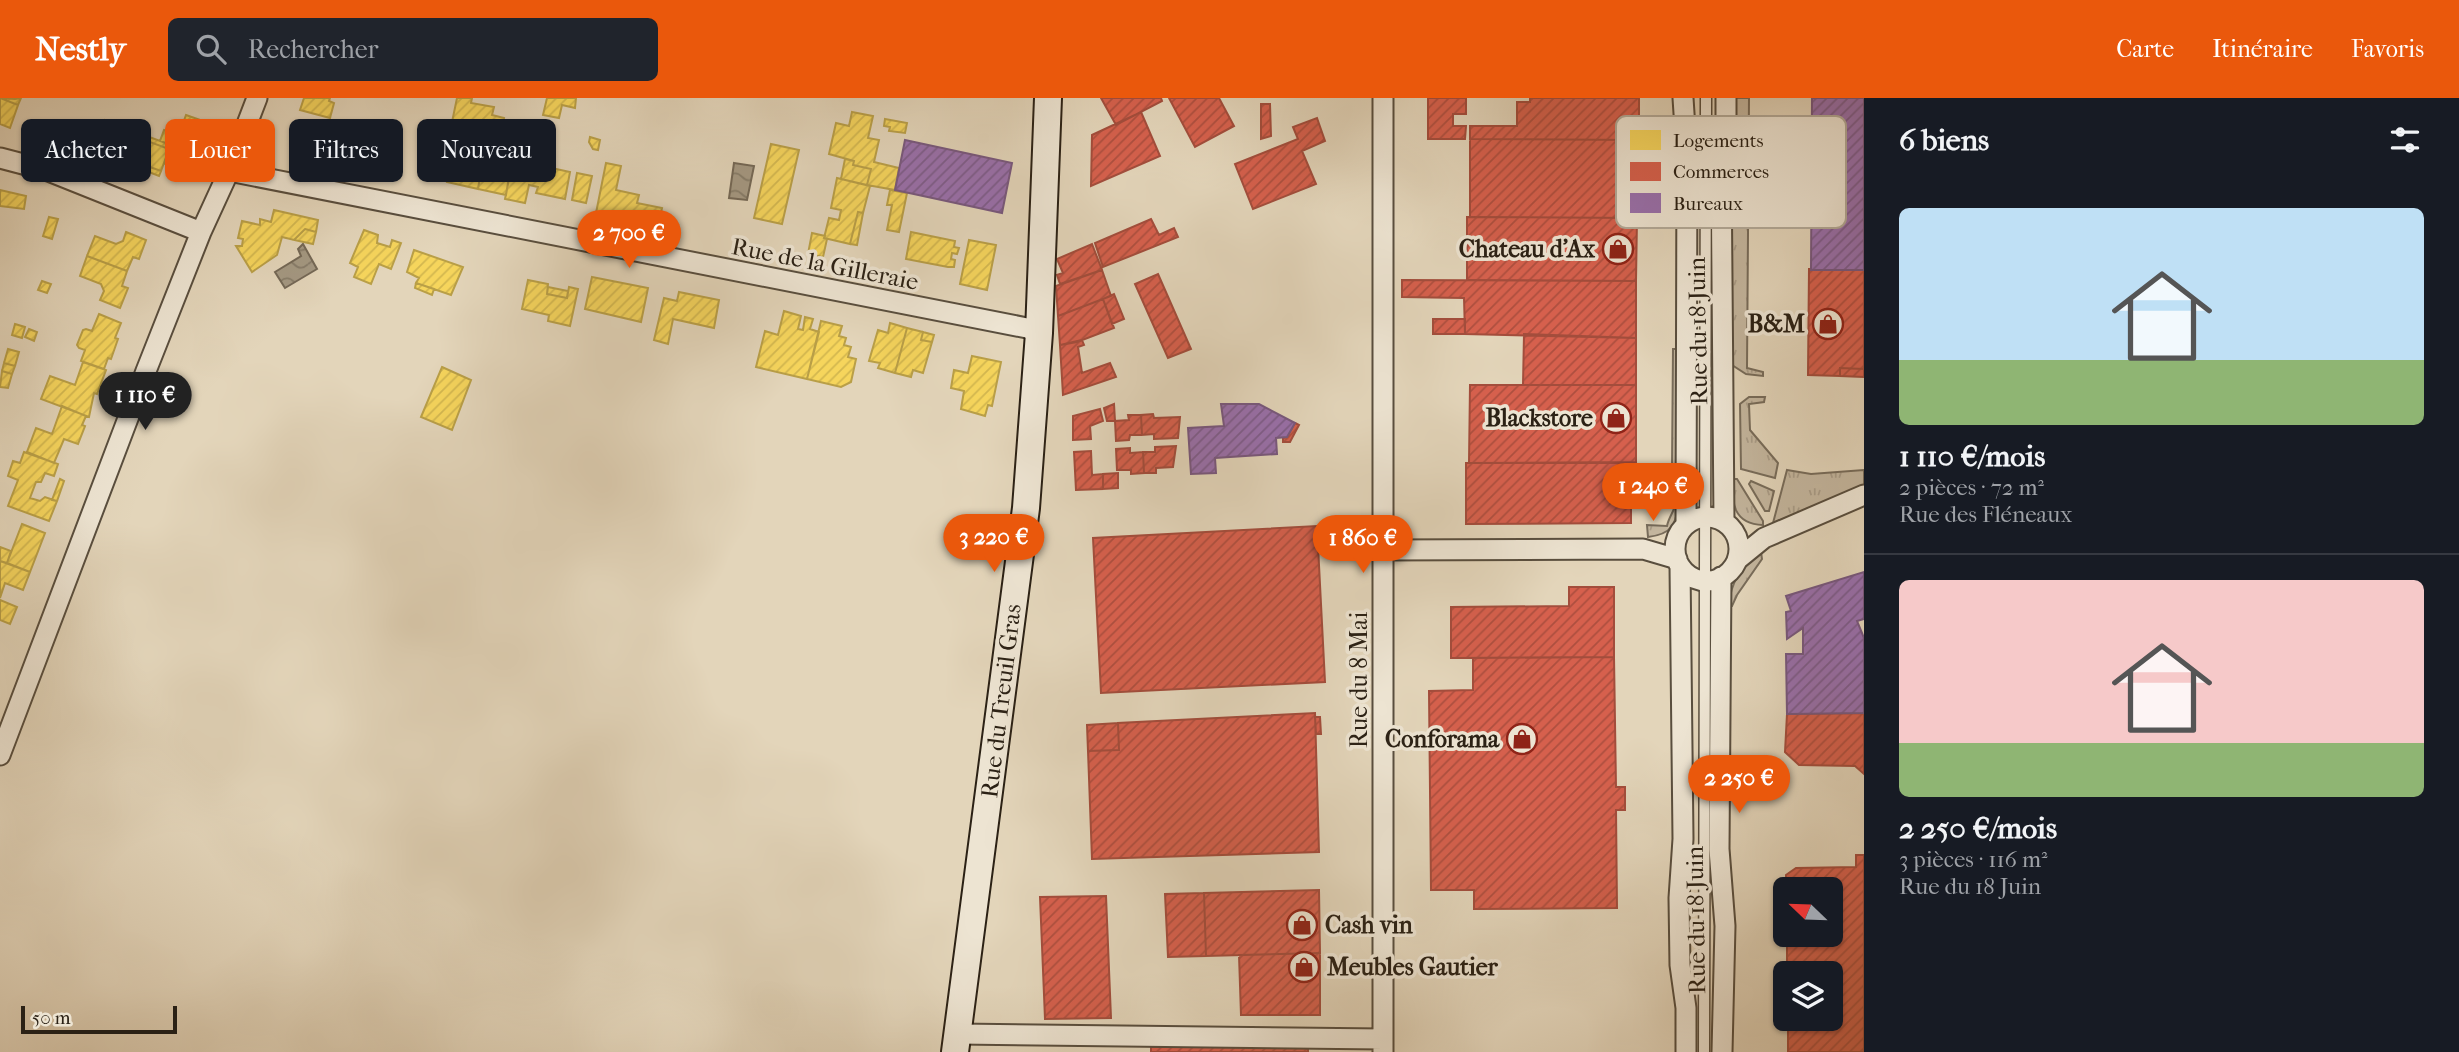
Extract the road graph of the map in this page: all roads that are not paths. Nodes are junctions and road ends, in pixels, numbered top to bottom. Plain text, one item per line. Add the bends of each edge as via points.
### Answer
1 (257, 98) edge
2 (1048, 98) edge
3 (1383, 98) edge
4 (1683, 98) edge
5 (1706, 98) edge
6 (1726, 98) edge
7 (1684, 116) edge
8 (1707, 116) edge
9 (1726, 116) edge
10 (249, 119) edge
11 (0, 158) edge
12 (275, 180) edge
13 (224, 182) edge
14 (1686, 228) edge
15 (1711, 228) edge
16 (1721, 228) edge
17 (201, 232) junction
18 (1039, 333) junction
19 (1864, 495) edge
20 (1721, 523) junction
21 (1682, 530) junction
22 (1764, 538) junction
23 (1643, 549) junction
24 (1383, 550) junction
25 (1737, 560) junction
26 (1679, 562) junction
27 (1713, 579) junction
28 (0, 755) edge
29 (957, 1043) edge
30 (1383, 1046) edge
31 (1686, 1052) edge
32 (1704, 1052) edge
33 (1722, 1052) edge

1 - 10 street
2 - 18 street, Rue du Treuil Gras
3 - 24 street, Rue du 8 Mai
4 - 7 street, Rue du 18 Juin
5 - 8 lane
6 - 9 street, Rue du 18 Juin
11 - 17 street via 46,170
12 - 18 street, Rue de la Gilleraie
13 - 17 street
14 - 21 street, Rue du 18 Juin
15 - 20 lane
16 - 20 street, Rue du 18 Juin
17 - 28 street
18 - 29 street, Rue du Treuil Gras via 1026,508
19 - 22 street
20 - 21 street
20 - 22 street
20 - 25 street, Rue du 18 Juin via 1738,543
20 - 27 lane
21 - 23 street
21 - 26 street, Rue du 18 Juin via 1675,550
22 - 25 street
23 - 24 street
23 - 26 street
24 - 30 street, Rue du 8 Mai
25 - 27 street via 1728,573
26 - 27 street via 1695,578
26 - 31 street, Rue du 18 Juin via 1684,839 1679,898
27 - 32 lane
27 - 33 street, Rue du 18 Juin via 1725,926
29 - 30 street

